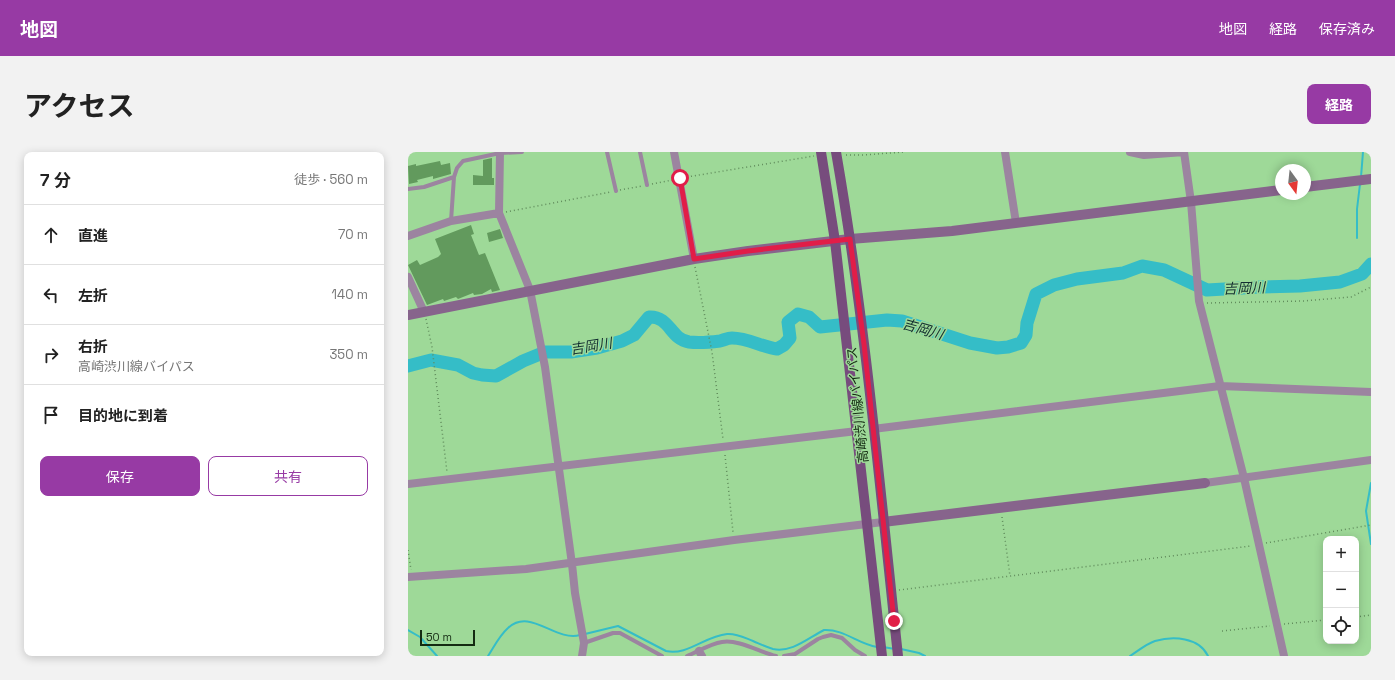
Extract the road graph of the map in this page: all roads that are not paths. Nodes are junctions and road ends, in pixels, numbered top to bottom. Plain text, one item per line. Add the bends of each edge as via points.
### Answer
1 (522, 152) edge
2 (607, 152) edge
3 (640, 152) edge
4 (674, 152) edge
5 (1006, 152) edge
6 (1130, 152) edge
7 (1184, 152) edge
8 (500, 153) edge
9 (821, 153) edge
10 (836, 154) edge
11 (454, 177) junction
12 (1371, 179) edge
13 (647, 185) road end
14 (1311, 187) edge
15 (408, 189) edge
16 (616, 191) road end
17 (1275, 191) edge
18 (1191, 202) junction
19 (499, 214) junction
20 (451, 221) junction
21 (1016, 223) junction
22 (408, 236) edge
23 (850, 239) junction
24 (835, 241) junction
25 (694, 259) junction
26 (408, 277) edge
27 (530, 290) junction
28 (424, 312) junction
29 (408, 315) edge
30 (1220, 386) junction
31 (1371, 392) edge
32 (873, 429) junction
33 (857, 431) junction
34 (1371, 460) edge
35 (558, 467) junction
36 (1244, 478) junction
37 (1205, 483) joint
38 (408, 484) edge
39 (883, 522) junction
40 (868, 524) junction
41 (572, 564) junction
42 (410, 576) edge
43 (583, 640) junction
44 (701, 653) edge
45 (882, 654) edge
46 (582, 656) edge
47 (662, 656) edge
48 (688, 656) edge
49 (776, 656) edge
50 (784, 656) edge
51 (865, 656) edge
52 (898, 656) edge
53 (1284, 656) edge

1 - 8 lane
2 - 16 lane
3 - 13 lane
4 - 25 street
5 - 21 street
6 - 7 street via 1144,155
7 - 18 street
8 - 11 lane via 463,161
8 - 19 street
9 - 24 main road, 高崎渋川線バイパス
10 - 23 main road, 高崎渋川線バイパス
11 - 15 lane via 424,187
11 - 20 lane
12 - 14 street
17 - 18 street
18 - 21 street
18 - 30 street via 1199,302
19 - 20 street
19 - 27 street
20 - 22 street
21 - 23 street
23 - 24 street
23 - 32 main road, 高崎渋川線バイパス
24 - 25 street
24 - 33 main road, 高崎渋川線バイパス
25 - 27 street
26 - 28 street
27 - 28 street
27 - 35 street via 545,367
28 - 29 street
30 - 31 street
30 - 32 street
30 - 36 street
32 - 39 main road, 高崎渋川線バイパス
33 - 35 street
33 - 40 main road, 高崎渋川線バイパス
34 - 36 street
35 - 38 street
35 - 41 street
36 - 37 street
36 - 53 street
37 - 39 street
39 - 40 street
39 - 52 main road, 高崎渋川線バイパス
40 - 41 street via 734,540
40 - 45 main road, 高崎渋川線バイパス
41 - 42 street
41 - 43 street
43 - 46 street
43 - 47 lane via 620,633
44 - 48 lane
44 - 49 lane via 712,645 732,642
50 - 51 lane via 795,654 818,639 831,635 842,638

